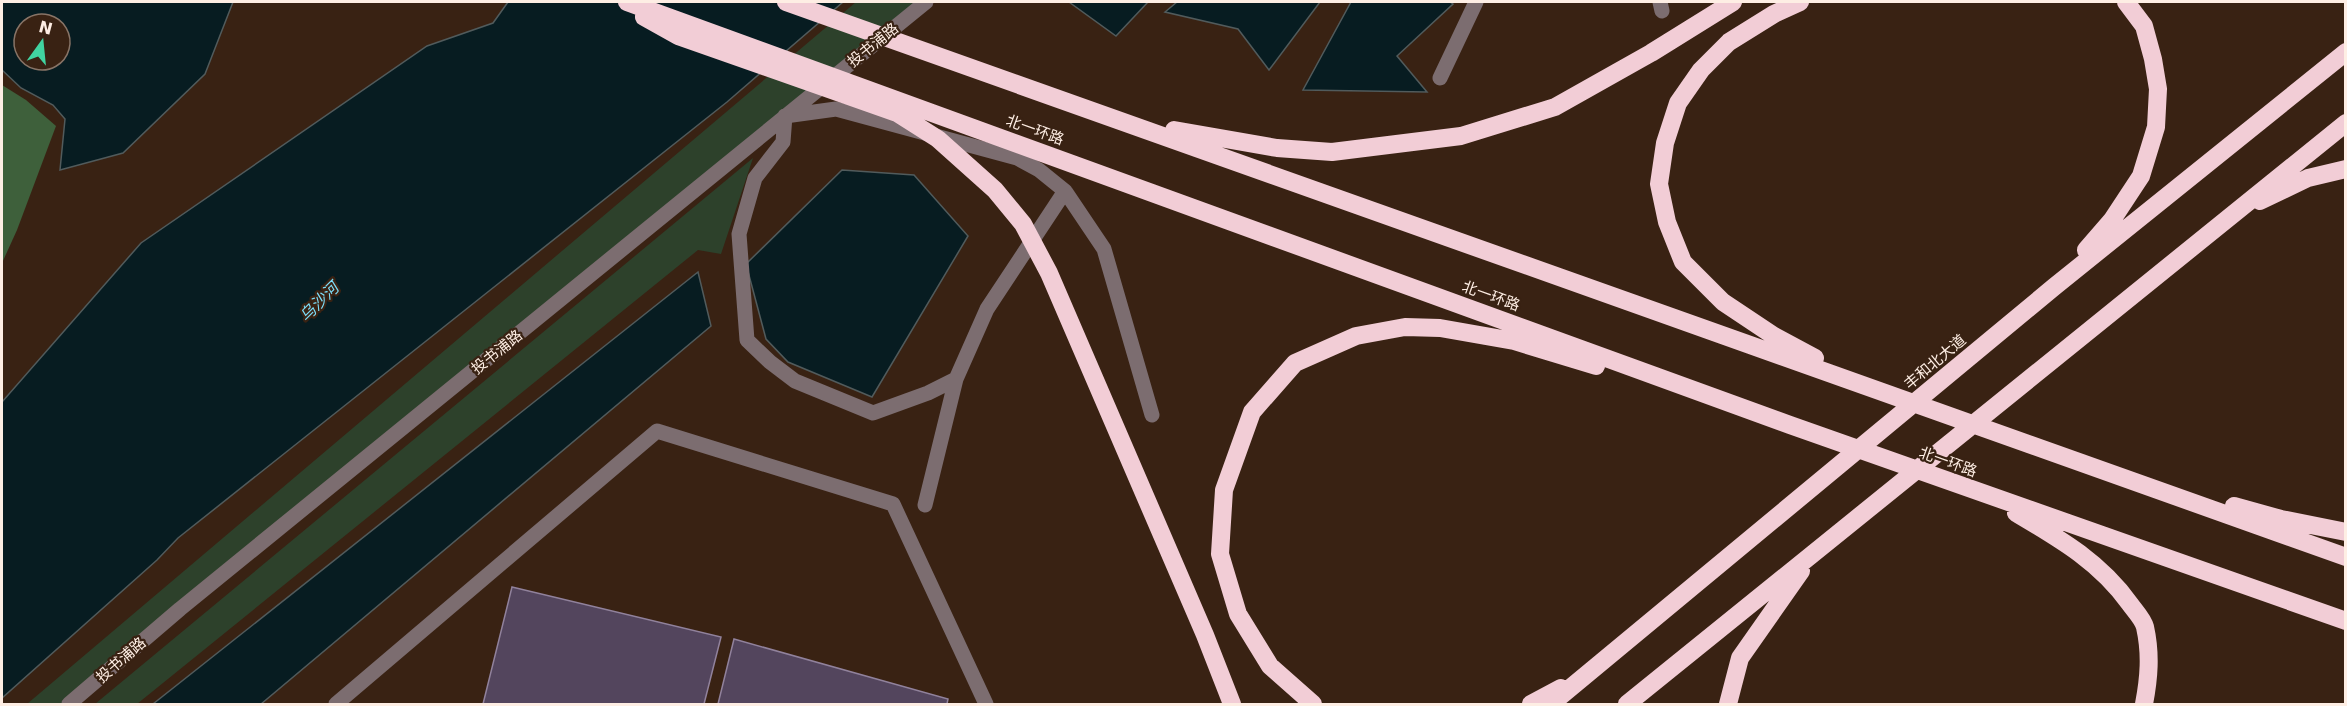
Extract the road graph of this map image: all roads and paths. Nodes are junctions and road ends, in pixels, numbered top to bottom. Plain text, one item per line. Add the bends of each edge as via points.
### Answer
1 (615, 2) edge
2 (627, 2) edge
3 (786, 2) edge
4 (926, 2) edge
5 (1476, 2) edge
6 (1733, 2) edge
7 (1800, 2) edge
8 (2126, 2) edge
9 (2346, 52) edge
10 (1440, 78) dead end
11 (785, 116) junction
12 (1125, 122) junction
13 (2346, 123) edge
14 (2346, 169) edge
15 (1065, 191) junction
16 (2193, 245) junction
17 (2054, 287) junction
18 (956, 379) junction
19 (1870, 387) junction
20 (1152, 415) dead end
21 (1790, 424) junction
22 (2062, 456) junction
23 (1981, 493) junction
24 (925, 505) dead end
25 (2346, 532) edge
26 (1815, 552) junction
27 (2346, 557) edge
28 (2346, 621) edge
29 (1589, 673) junction
30 (69, 705) edge
31 (336, 705) edge
32 (987, 705) edge
33 (1232, 705) edge
34 (1313, 705) edge
35 (1531, 705) edge
36 (1551, 705) edge
37 (1627, 705) edge
38 (1728, 705) edge
39 (2144, 705) edge

1 - 33 highway via 678,36 897,113 938,139 995,190 1023,224 1049,273
2 - 21 highway, 北一环路
3 - 12 highway
4 - 11 street, 投书浦路
5 - 10 street
6 - 12 highway via 1555,107 1461,136 1332,152 1277,148
7 - 19 highway via 1729,42 1701,70 1678,103 1665,143 1659,184 1667,222 1683,262 1723,302 1774,336
8 - 17 highway via 2144,27 2153,59 2158,88 2156,127 2141,176 2112,220
9 - 17 highway, 丰和北大道
11 - 15 street via 836,109 1017,158
11 - 18 street via 783,142 755,178 739,234 747,340 795,381 873,413
11 - 30 street, 投书浦路 via 180,609
12 - 19 highway
13 - 16 highway
14 - 16 highway via 2308,178 2263,199
15 - 18 street via 987,309
15 - 20 street via 1104,249
16 - 26 highway
17 - 29 highway, 丰和北大道
18 - 24 street
19 - 22 highway
21 - 23 highway, 北一环路
21 - 34 highway via 1514,341 1440,328 1405,327 1356,336 1295,363 1252,412 1224,490 1220,554 1238,614 1270,666
22 - 25 highway via 2281,519
22 - 27 highway
23 - 28 highway, 北一环路
23 - 39 highway via 2073,547 2120,589 2145,625 2150,670
26 - 37 highway
26 - 38 highway via 1740,658
29 - 35 highway
29 - 36 highway, 丰和北大道
31 - 32 street via 657,431 894,504

